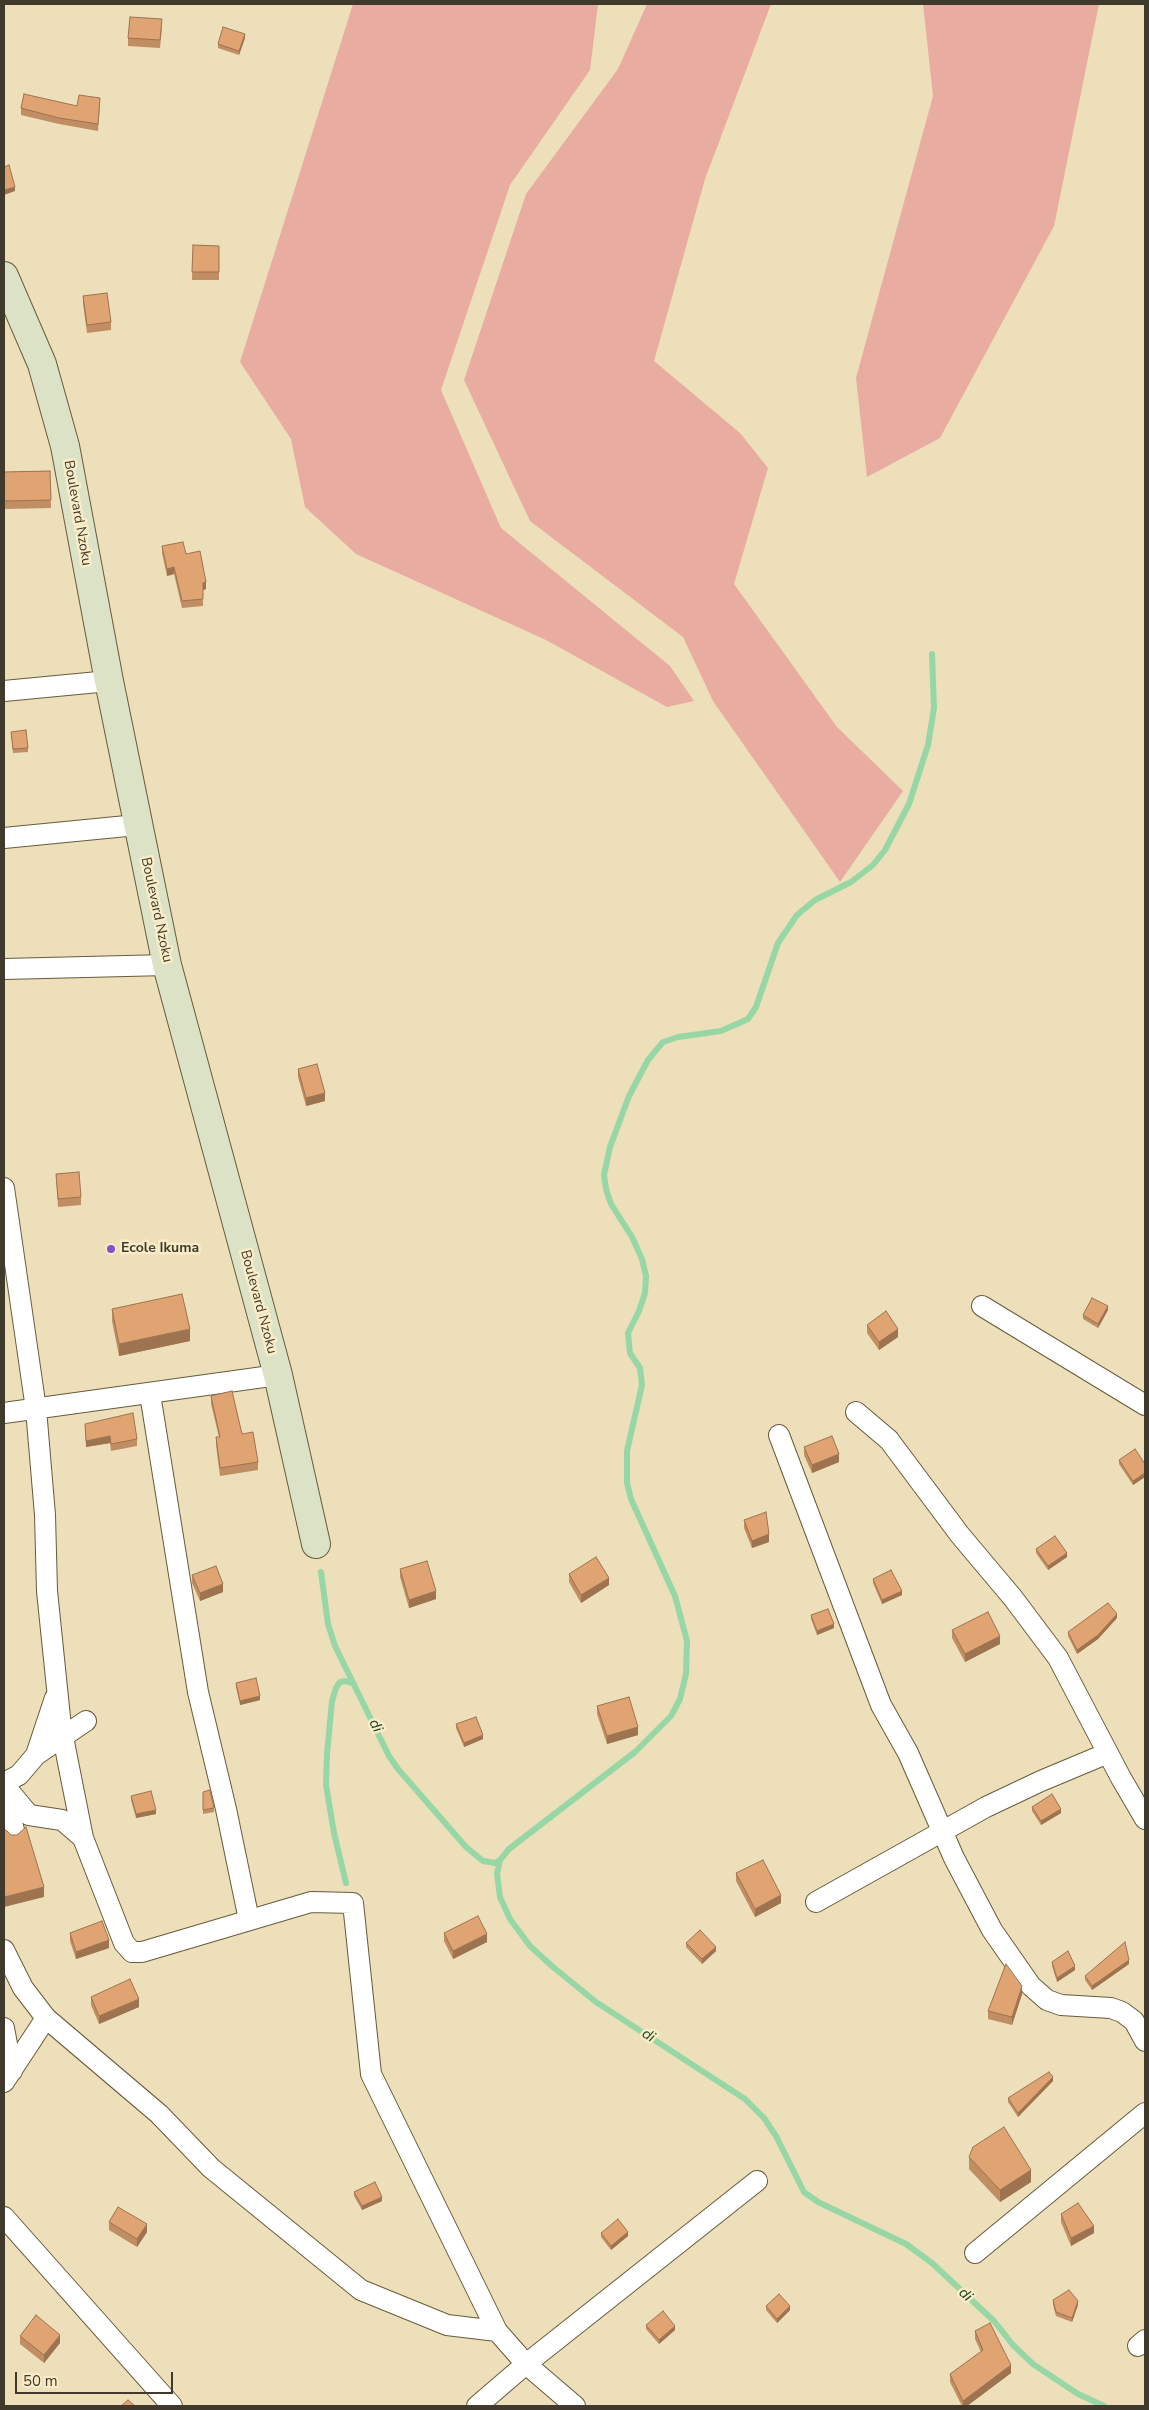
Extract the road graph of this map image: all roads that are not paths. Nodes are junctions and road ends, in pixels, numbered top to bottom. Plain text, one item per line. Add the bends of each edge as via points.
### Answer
1 (4, 276) edge
2 (109, 682) junction
3 (4, 691) edge
4 (137, 825) junction
5 (4, 838) edge
6 (168, 964) junction
7 (4, 969) edge
8 (4, 1188) edge
9 (982, 1306) dead end
10 (278, 1375) junction
11 (150, 1394) junction
12 (1145, 1405) edge
13 (36, 1409) junction
14 (856, 1412) dead end
15 (4, 1413) edge
16 (779, 1435) dead end
17 (316, 1544) dead end
18 (57, 1690) junction
19 (86, 1721) dead end
20 (63, 1736) junction
21 (1108, 1753) junction
22 (36, 1756) junction
23 (7, 1795) edge
24 (1145, 1819) edge
25 (943, 1832) junction
26 (15, 1834) edge
27 (83, 1838) junction
28 (816, 1902) dead end
29 (249, 1920) junction
30 (4, 1950) edge
31 (46, 2018) junction
32 (4, 2028) edge
33 (1145, 2041) edge
34 (8, 2076) edge
35 (1145, 2113) edge
36 (758, 2182) dead end
37 (4, 2218) edge
38 (976, 2253) dead end
39 (497, 2331) junction
40 (526, 2364) junction
41 (172, 2406) edge
42 (477, 2406) edge
43 (575, 2406) edge

1 - 2 street, Boulevard Nzoku via 42,364 53,400
2 - 3 street
2 - 4 street, Boulevard Nzoku
4 - 5 street
4 - 6 street, Boulevard Nzoku
6 - 7 street
6 - 10 street, Boulevard Nzoku
8 - 13 street
9 - 12 street
10 - 11 street
10 - 17 street, Boulevard Nzoku
11 - 13 street
11 - 29 street via 198,1692
13 - 15 street
13 - 18 street via 45,1515 47,1591
14 - 21 street via 889,1440 1058,1658
16 - 25 street via 881,1706 908,1753
18 - 20 street
18 - 22 street
19 - 20 street
20 - 22 street
20 - 27 street
21 - 24 street
21 - 25 street via 1041,1780
22 - 23 street
23 - 26 street
23 - 27 street via 29,1815 62,1820
25 - 28 street
25 - 33 street via 992,1930 1031,1986 1047,2000 1061,2005 1111,2008 1122,2012 1134,2021
27 - 29 street via 124,1943 132,1952 142,1952
29 - 39 street via 310,1902 353,1903 372,2074
30 - 31 street via 22,1988
31 - 34 street
31 - 39 street via 159,2114 210,2168 361,2290 447,2325
32 - 34 street
35 - 38 street
36 - 40 street
37 - 41 street
39 - 40 street
40 - 42 street
40 - 43 street

